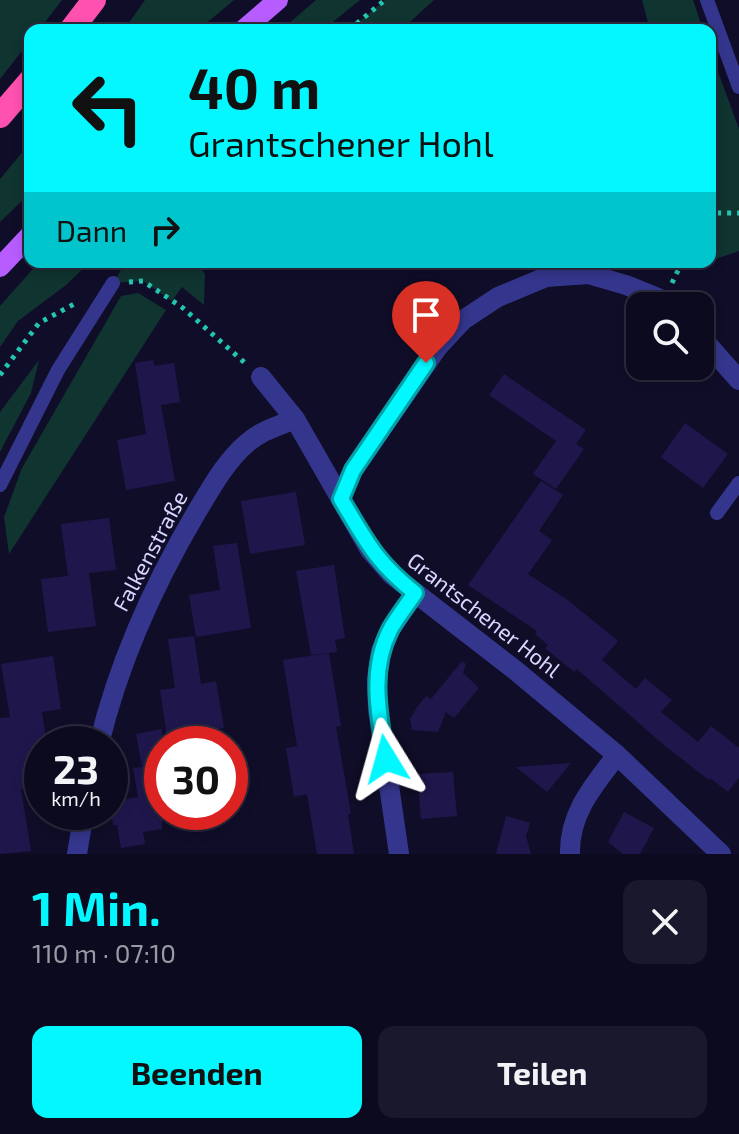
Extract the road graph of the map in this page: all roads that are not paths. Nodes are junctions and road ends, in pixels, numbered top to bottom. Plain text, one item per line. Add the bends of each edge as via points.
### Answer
1 (94, 0) edge
2 (278, 0) edge
3 (707, 0) edge
4 (76, 24) edge
5 (250, 24) edge
6 (716, 24) edge
7 (716, 24) edge
8 (739, 87) edge
9 (24, 88) edge
10 (0, 116) edge
11 (24, 241) edge
12 (0, 267) edge
13 (113, 283) road end
14 (643, 292) edge
15 (714, 352) edge
16 (261, 377) road end
17 (739, 380) edge
18 (295, 419) junction
19 (739, 483) edge
20 (0, 485) edge
21 (341, 499) junction
22 (717, 513) dead end
23 (415, 593) junction
24 (104, 726) edge
25 (617, 755) junction
26 (81, 830) edge
27 (77, 854) edge
28 (399, 854) edge
29 (570, 854) edge
30 (721, 854) edge

1 - 4 highway
2 - 5 main road
3 - 7 lane
6 - 8 lane
9 - 10 highway
11 - 12 main road
13 - 20 lane via 58,370
14 - 21 street via 588,274 546,277 498,297 463,320 437,348 353,470
15 - 17 street
16 - 18 street, Grantschener Hohl
18 - 21 street, Grantschener Hohl
18 - 24 street, Falkenstraße via 246,444 210,489 164,567 128,648
19 - 22 lane
21 - 23 street, Grantschener Hohl via 370,550
23 - 25 street, Grantschener Hohl
23 - 28 street via 391,628 377,679
25 - 29 street via 579,809
25 - 30 street, Grantschener Hohl
26 - 27 street

